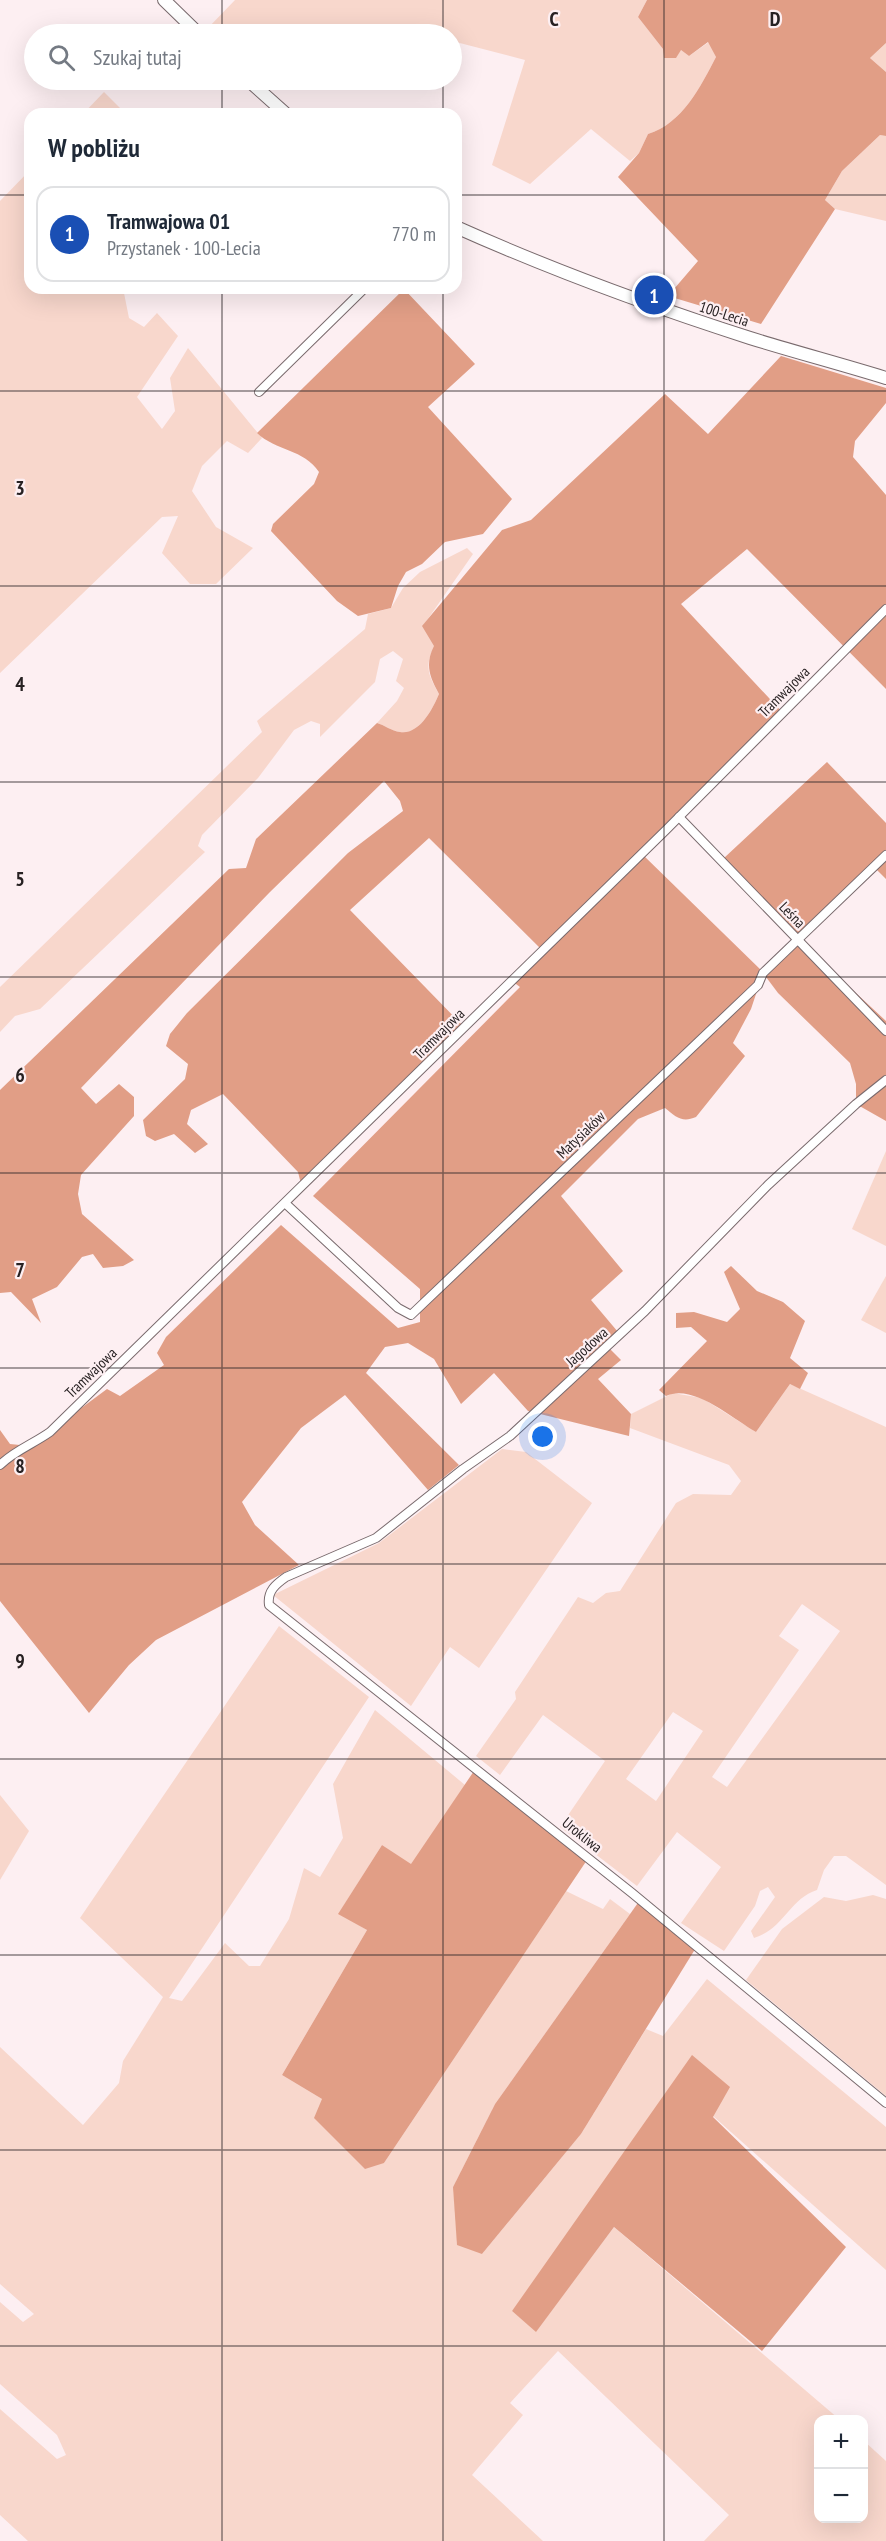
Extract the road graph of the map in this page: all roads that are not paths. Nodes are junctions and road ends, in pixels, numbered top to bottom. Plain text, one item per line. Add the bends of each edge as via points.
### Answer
1 (164, 0) edge
2 (189, 24) edge
3 (259, 90) edge
4 (279, 108) edge
5 (462, 231) edge
6 (359, 294) edge
7 (886, 378) edge
8 (259, 392) dead end
9 (886, 609) edge
10 (679, 817) junction
11 (886, 855) edge
12 (798, 941) junction
13 (886, 1031) edge
14 (886, 1080) edge
15 (286, 1204) junction
16 (0, 1465) edge
17 (272, 1589) joint
18 (886, 2103) edge

1 - 2 street
3 - 4 street
5 - 7 street, 100-Lecia via 606,290
6 - 8 street
9 - 10 street, Tramwajowa
10 - 12 street, Leśna
10 - 15 street, Tramwajowa
11 - 12 street, Matysiaków
12 - 13 street, Leśna
12 - 15 street, Matysiaków via 763,972 758,985 411,1315 398,1308
14 - 17 street, Jagodowa via 768,1185 645,1311 510,1436 376,1538 286,1576
15 - 16 street, Tramwajowa via 50,1432
17 - 18 street, Urokliwa via 269,1605 632,1893

